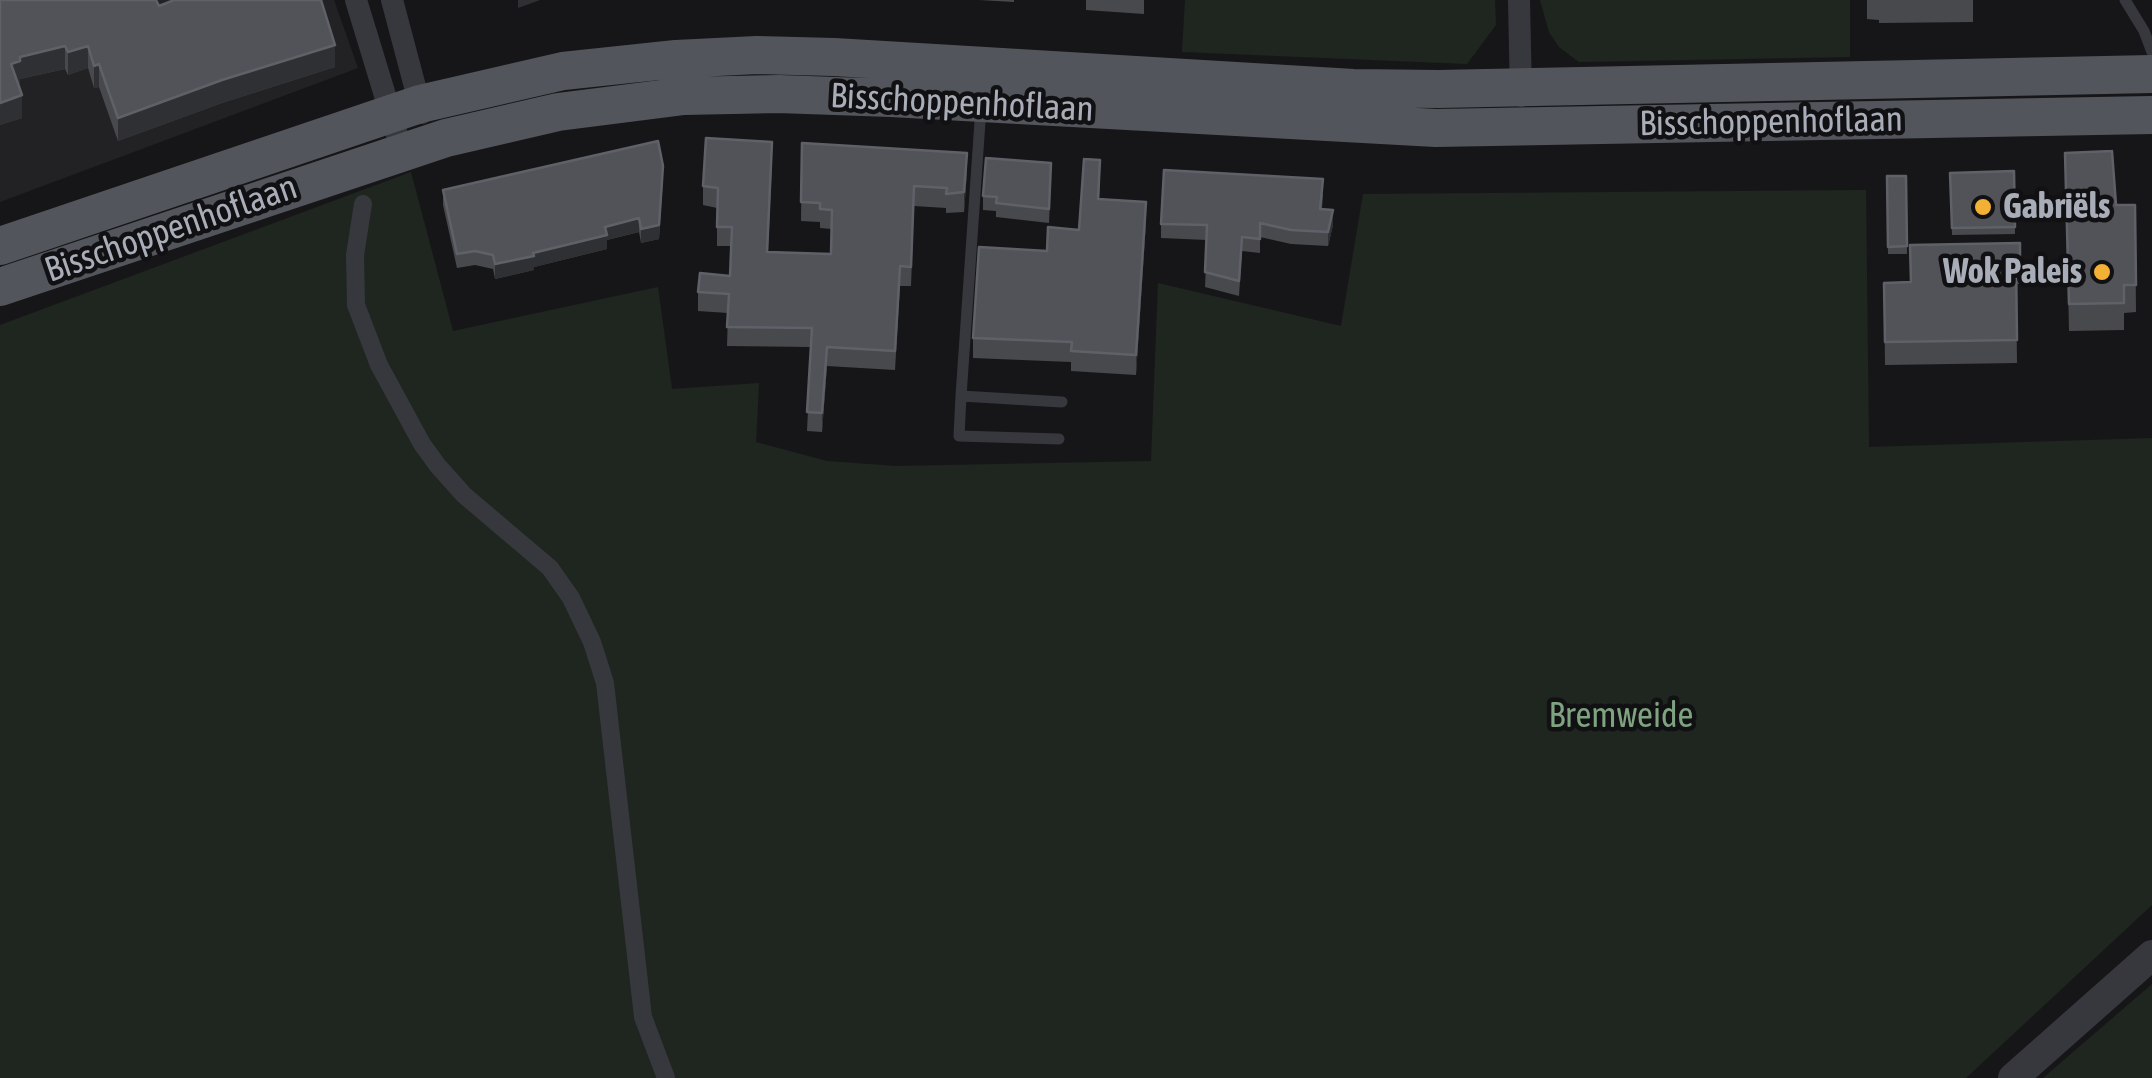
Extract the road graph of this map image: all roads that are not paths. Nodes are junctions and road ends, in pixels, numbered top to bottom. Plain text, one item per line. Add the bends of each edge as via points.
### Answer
1 (356, 0) edge
2 (392, 0) edge
3 (1519, 0) edge
4 (2125, 0) edge
5 (2152, 52) edge
6 (2152, 74) edge
7 (1521, 89) junction
8 (981, 103) junction
9 (406, 108) junction
10 (2152, 114) edge
11 (1522, 127) junction
12 (416, 147) junction
13 (363, 204) dead end
14 (0, 246) edge
15 (0, 287) edge
16 (961, 396) junction
17 (1062, 402) dead end
18 (1058, 440) dead end
19 (2152, 955) edge
20 (666, 1078) edge
21 (2013, 1078) edge

1 - 9 street
2 - 9 street
3 - 7 street
4 - 5 lane
6 - 7 main road, Bisschoppenhoflaan
7 - 9 main road, Bisschoppenhoflaan via 1353,88 756,55 563,71
7 - 11 street
8 - 11 main road, Bisschoppenhoflaan via 1332,124
8 - 12 main road, Bisschoppenhoflaan via 684,96 528,117
8 - 16 lane
9 - 12 street
9 - 14 main road, Bisschoppenhoflaan
10 - 11 main road, Bisschoppenhoflaan
12 - 15 main road, Bisschoppenhoflaan
13 - 20 street via 356,305 379,365 438,466 550,568 597,654 643,1017
16 - 17 lane
16 - 18 lane via 959,436
19 - 21 street

